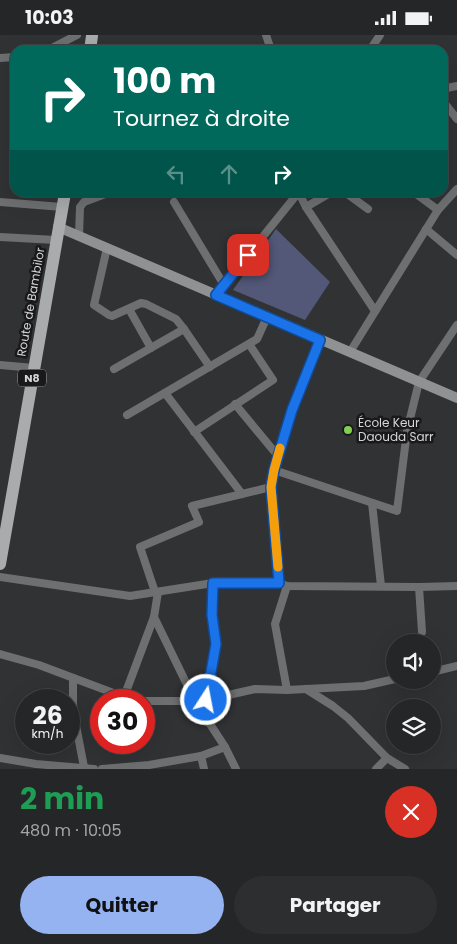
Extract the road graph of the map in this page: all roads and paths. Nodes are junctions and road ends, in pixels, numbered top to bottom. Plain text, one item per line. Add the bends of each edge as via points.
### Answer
1 (77, 35) edge
2 (58, 45) edge
3 (448, 108) edge
4 (457, 119) edge
5 (457, 189) edge
6 (64, 197) edge
7 (97, 197) edge
8 (295, 197) edge
9 (300, 197) edge
10 (323, 197) edge
11 (352, 197) edge
12 (421, 197) edge
13 (0, 202) edge
14 (174, 202) dead end
15 (62, 207) junction
16 (306, 207) junction
17 (368, 209) dead end
18 (438, 210) junction
19 (58, 227) junction
20 (426, 229) junction
21 (79, 236) junction
22 (0, 237) edge
23 (56, 240) junction
24 (107, 248) junction
25 (457, 255) edge
26 (224, 285) junction
27 (216, 295) junction
28 (129, 309) junction
29 (375, 311) junction
30 (267, 317) junction
31 (457, 325) edge
32 (184, 329) junction
33 (320, 340) junction
34 (249, 344) junction
35 (151, 348) junction
36 (350, 352) junction
37 (0, 365) edge
38 (210, 367) junction
39 (34, 368) junction
40 (114, 369) dead end
41 (419, 382) junction
42 (165, 393) junction
43 (457, 398) edge
44 (235, 405) junction
45 (127, 415) dead end
46 (194, 432) junction
47 (278, 456) junction
48 (274, 470) junction
49 (271, 487) junction
50 (242, 494) junction
51 (372, 503) junction
52 (0, 565) edge
53 (0, 577) edge
54 (213, 583) junction
55 (283, 584) junction
56 (381, 586) junction
57 (457, 586) edge
58 (420, 587) junction
59 (156, 592) junction
60 (154, 617) junction
61 (422, 631) dead end
62 (0, 654) edge
63 (457, 666) edge
64 (441, 669) edge
65 (73, 678) junction
66 (386, 681) edge
67 (103, 689) edge
68 (127, 689) edge
69 (306, 689) junction
70 (287, 691) junction
71 (206, 700) junction
72 (155, 701) edge
73 (195, 701) junction
74 (226, 747) junction
75 (202, 756) junction
76 (0, 758) edge
77 (386, 758) junction
78 (84, 767) junction
79 (94, 769) edge
80 (102, 769) edge
81 (204, 769) edge
82 (236, 769) edge
83 (376, 769) edge
84 (405, 769) edge

1 - 2 street
3 - 4 street
5 - 18 street
6 - 15 main road, Route de Bambilor / N8
7 - 21 street via 80,207
8 - 26 street
9 - 16 street
10 - 16 street
11 - 17 street
12 - 18 street
13 - 15 street
14 - 26 street
15 - 19 main road, Route de Bambilor / N8
16 - 29 street
18 - 20 street
19 - 21 street
19 - 23 main road, Route de Bambilor / N8
20 - 25 street
20 - 29 street
21 - 24 street
22 - 23 street
23 - 39 main road, Route de Bambilor / N8
24 - 27 street
24 - 28 street via 94,305 112,316
26 - 27 street
27 - 30 street
28 - 32 street via 136,304 146,304 176,319
28 - 35 street
29 - 36 street
30 - 33 street
30 - 34 street via 257,339
31 - 41 street
32 - 35 street
32 - 38 street
33 - 36 street
33 - 47 street
34 - 38 street
34 - 44 street via 273,380
35 - 40 street
36 - 41 street
37 - 39 street
38 - 42 street
39 - 52 main road, Route de Bambilor / N8
41 - 43 street
41 - 51 street via 407,431 396,511
42 - 45 street
42 - 46 street
44 - 46 street
44 - 47 street
46 - 50 street
47 - 48 street
48 - 49 street
48 - 51 street
49 - 50 street
49 - 55 street
50 - 59 street via 192,506 199,522 140,547
51 - 56 street
53 - 59 street via 130,596
54 - 55 street
54 - 59 street
54 - 71 street via 212,615 216,644
55 - 56 street
55 - 70 street via 274,624
56 - 58 street
57 - 58 street
58 - 61 street
59 - 60 street
60 - 68 street
60 - 73 street
62 - 65 street
63 - 64 street
65 - 67 street
65 - 78 street via 73,710
66 - 69 street via 364,686
69 - 70 street
69 - 77 street via 333,705
70 - 71 street via 255,689
71 - 73 street
72 - 73 street
73 - 74 street
74 - 75 street
74 - 82 street
75 - 80 street
75 - 81 street
76 - 78 street
77 - 83 street
77 - 84 street
78 - 79 street

